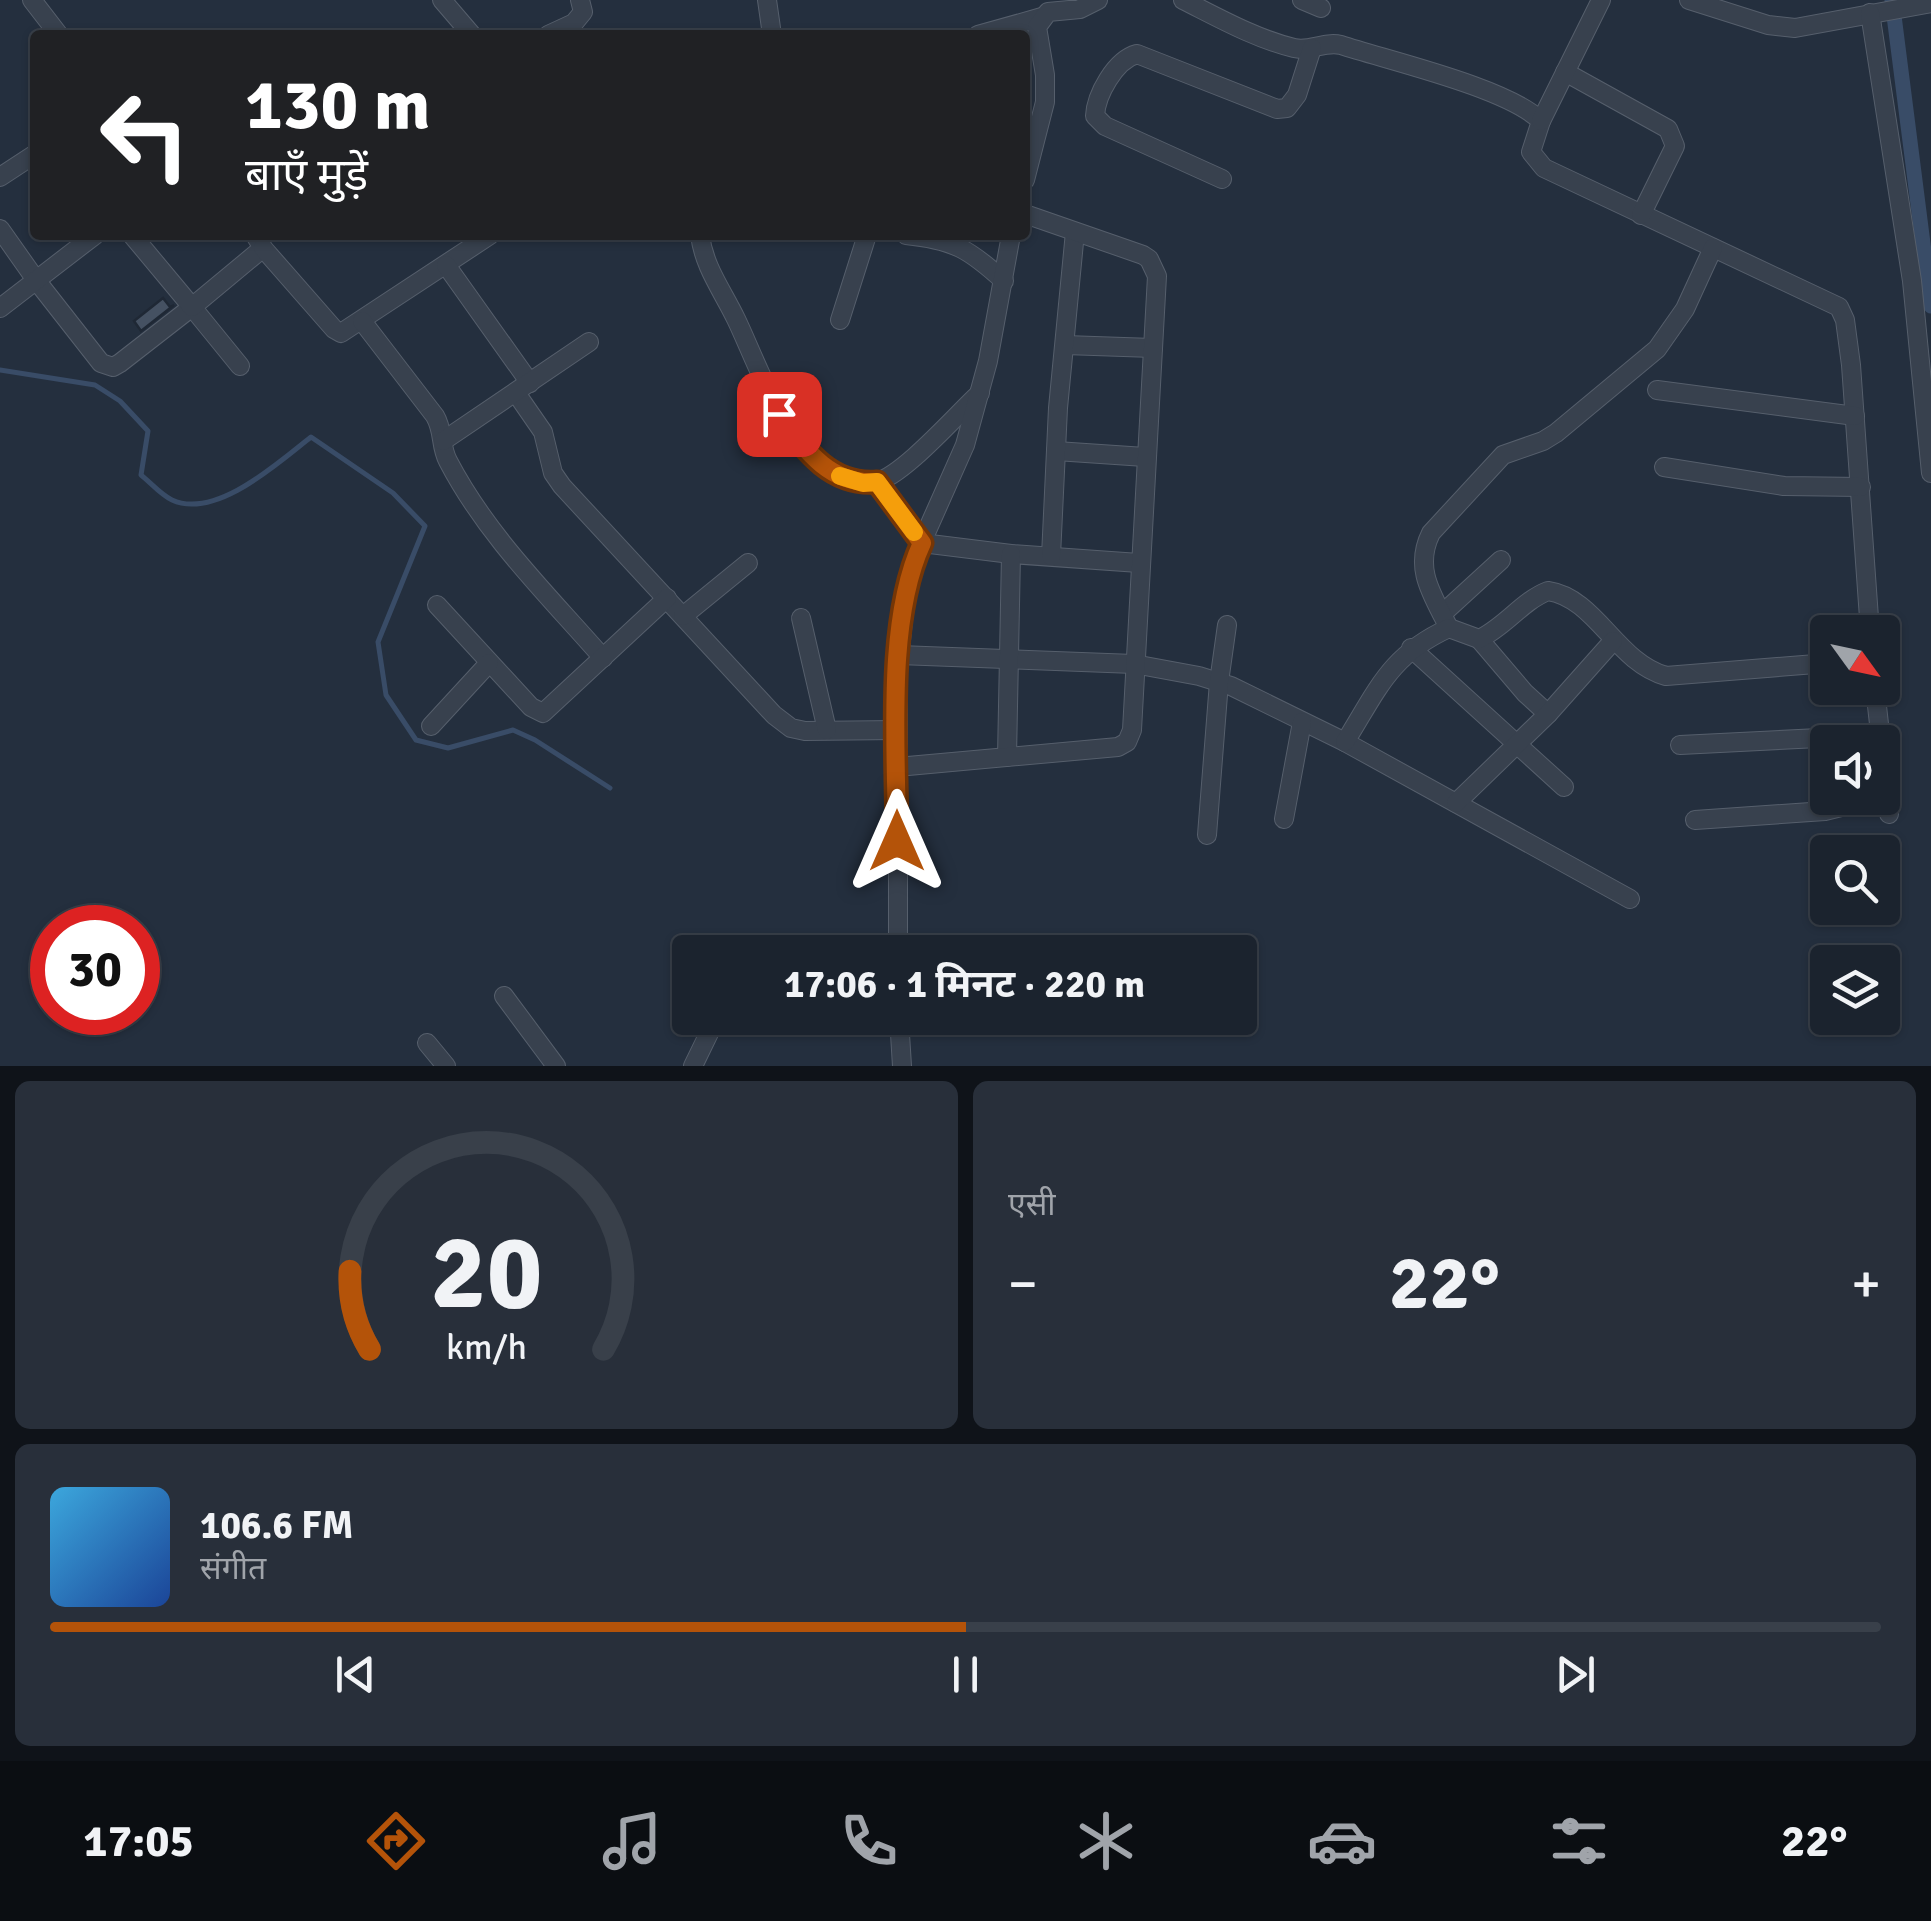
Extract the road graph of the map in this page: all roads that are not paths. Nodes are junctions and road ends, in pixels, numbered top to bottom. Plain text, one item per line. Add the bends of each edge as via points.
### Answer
1 (32, 0) edge
2 (442, 0) edge
3 (580, 0) edge
4 (767, 0) edge
5 (1098, 0) edge
6 (1183, 0) edge
7 (1302, 0) edge
8 (1689, 0) edge
9 (1834, 0) edge
10 (1596, 2) edge
11 (1922, 4) edge
12 (1060, 5) edge
13 (1321, 8) dead end
14 (1872, 12) junction
15 (1042, 17) junction
16 (1837, 20) junction
17 (55, 30) edge
18 (468, 30) edge
19 (559, 30) edge
20 (771, 30) edge
21 (996, 30) edge
22 (1312, 48) junction
23 (1565, 72) junction
24 (1541, 121) junction
25 (30, 157) edge
26 (1030, 160) edge
27 (0, 177) edge
28 (1222, 179) dead end
29 (1642, 215) junction
30 (1030, 216) edge
31 (0, 228) edge
32 (1075, 232) junction
33 (88, 240) edge
34 (136, 240) edge
35 (483, 240) edge
36 (701, 240) edge
37 (865, 240) edge
38 (939, 240) edge
39 (1010, 240) edge
40 (259, 242) edge
41 (1713, 248) junction
42 (446, 265) junction
43 (36, 280) junction
44 (1004, 281) junction
45 (192, 307) junction
46 (0, 308) edge
47 (840, 320) dead end
48 (362, 321) junction
49 (589, 342) dead end
50 (1064, 345) junction
51 (1153, 348) junction
52 (240, 366) dead end
53 (523, 388) junction
54 (1657, 390) dead end
55 (980, 393) junction
56 (1855, 416) junction
57 (443, 441) junction
58 (1056, 450) junction
59 (1145, 456) junction
60 (1664, 466) dead end
61 (1931, 473) edge
62 (877, 482) junction
63 (1861, 488) junction
64 (922, 543) junction
65 (1011, 554) junction
66 (1050, 556) junction
67 (1501, 560) dead end
68 (748, 563) dead end
69 (1139, 563) junction
70 (666, 598) junction
71 (437, 605) dead end
72 (1869, 615) edge
73 (684, 616) junction
74 (801, 618) dead end
75 (1446, 621) junction
76 (1226, 625) dead end
77 (1479, 639) junction
78 (1613, 640) junction
79 (1411, 648) junction
80 (900, 655) junction
81 (604, 658) junction
82 (1009, 659) junction
83 (489, 663) junction
84 (1134, 664) junction
85 (1810, 664) edge
86 (1219, 682) junction
87 (1548, 714) junction
88 (1302, 722) junction
89 (431, 726) dead end
90 (827, 730) junction
91 (896, 730) junction
92 (1810, 741) edge
93 (1345, 742) junction
94 (1680, 745) dead end
95 (1516, 746) junction
96 (1007, 757) junction
97 (897, 768) junction
98 (1564, 786) dead end
99 (1456, 803) junction
100 (1810, 813) edge
101 (1284, 819) dead end
102 (1695, 820) dead end
103 (1207, 835) dead end
104 (1630, 899) dead end
105 (898, 935) edge
106 (504, 996) dead end
107 (708, 1035) edge
108 (900, 1035) edge
109 (428, 1043) dead end
110 (446, 1066) edge
111 (556, 1066) edge
112 (693, 1066) edge
113 (902, 1066) edge

1 - 17 street
2 - 18 street
3 - 19 street via 583,12
4 - 20 street
5 - 12 street via 1080,9
6 - 22 street via 1292,48
7 - 13 street
8 - 16 street via 1768,25 1814,27
9 - 16 street
10 - 23 street
11 - 14 street
12 - 15 street
14 - 16 street
14 - 61 street via 1912,281
15 - 21 street
15 - 26 street via 1045,102
22 - 24 street via 1341,44 1446,77
22 - 28 street via 1288,108 1136,54 1108,81 1095,116 1105,126
23 - 24 street
23 - 29 street via 1674,137
24 - 29 street via 1531,152 1544,168
25 - 27 street
29 - 41 street
30 - 32 street
31 - 43 street
32 - 50 street
32 - 51 street via 1149,259 1156,276
33 - 43 street
34 - 45 street
35 - 42 street
36 - 62 street via 707,267 779,414 830,472
37 - 47 street
38 - 44 street via 965,248
39 - 44 street
40 - 45 street
40 - 48 street via 337,332
41 - 56 street via 1839,307 1846,320
41 - 75 street via 1657,348 1556,433 1503,456 1431,533 1423,572
42 - 48 street
42 - 53 street
43 - 45 street via 107,367
43 - 46 street
44 - 55 street
45 - 52 street
48 - 57 street via 435,416
49 - 53 street
50 - 51 street
50 - 58 street
51 - 59 street
53 - 57 street
53 - 70 street via 556,479
54 - 56 street
55 - 62 street
55 - 64 street via 953,479
56 - 63 street
57 - 81 street via 498,539
58 - 59 street
58 - 66 street
59 - 69 street
60 - 63 street via 1784,486
62 - 64 street
63 - 72 street
64 - 65 street
64 - 80 street via 909,574
65 - 66 street
65 - 82 street
66 - 69 street
67 - 75 street
68 - 73 street
69 - 84 street
70 - 73 street
70 - 81 street
71 - 83 street
73 - 90 street via 782,722 805,732
74 - 90 street
75 - 77 street
75 - 79 street
76 - 86 street
77 - 78 street via 1548,590 1574,601
77 - 87 street
78 - 85 street via 1642,666 1666,676
78 - 87 street
79 - 93 street via 1393,664
79 - 95 street
80 - 82 street
80 - 91 street
81 - 83 street via 543,713
82 - 84 street
82 - 96 street
83 - 89 street
84 - 86 street
84 - 96 street via 1128,742
86 - 88 street
86 - 103 street
87 - 95 street
88 - 93 street
88 - 101 street
90 - 91 street
91 - 97 street
92 - 94 street
93 - 99 street
95 - 98 street
95 - 99 street
96 - 97 street
97 - 105 street
99 - 104 street
100 - 102 street
106 - 111 street
107 - 112 street
108 - 113 street
109 - 110 street

